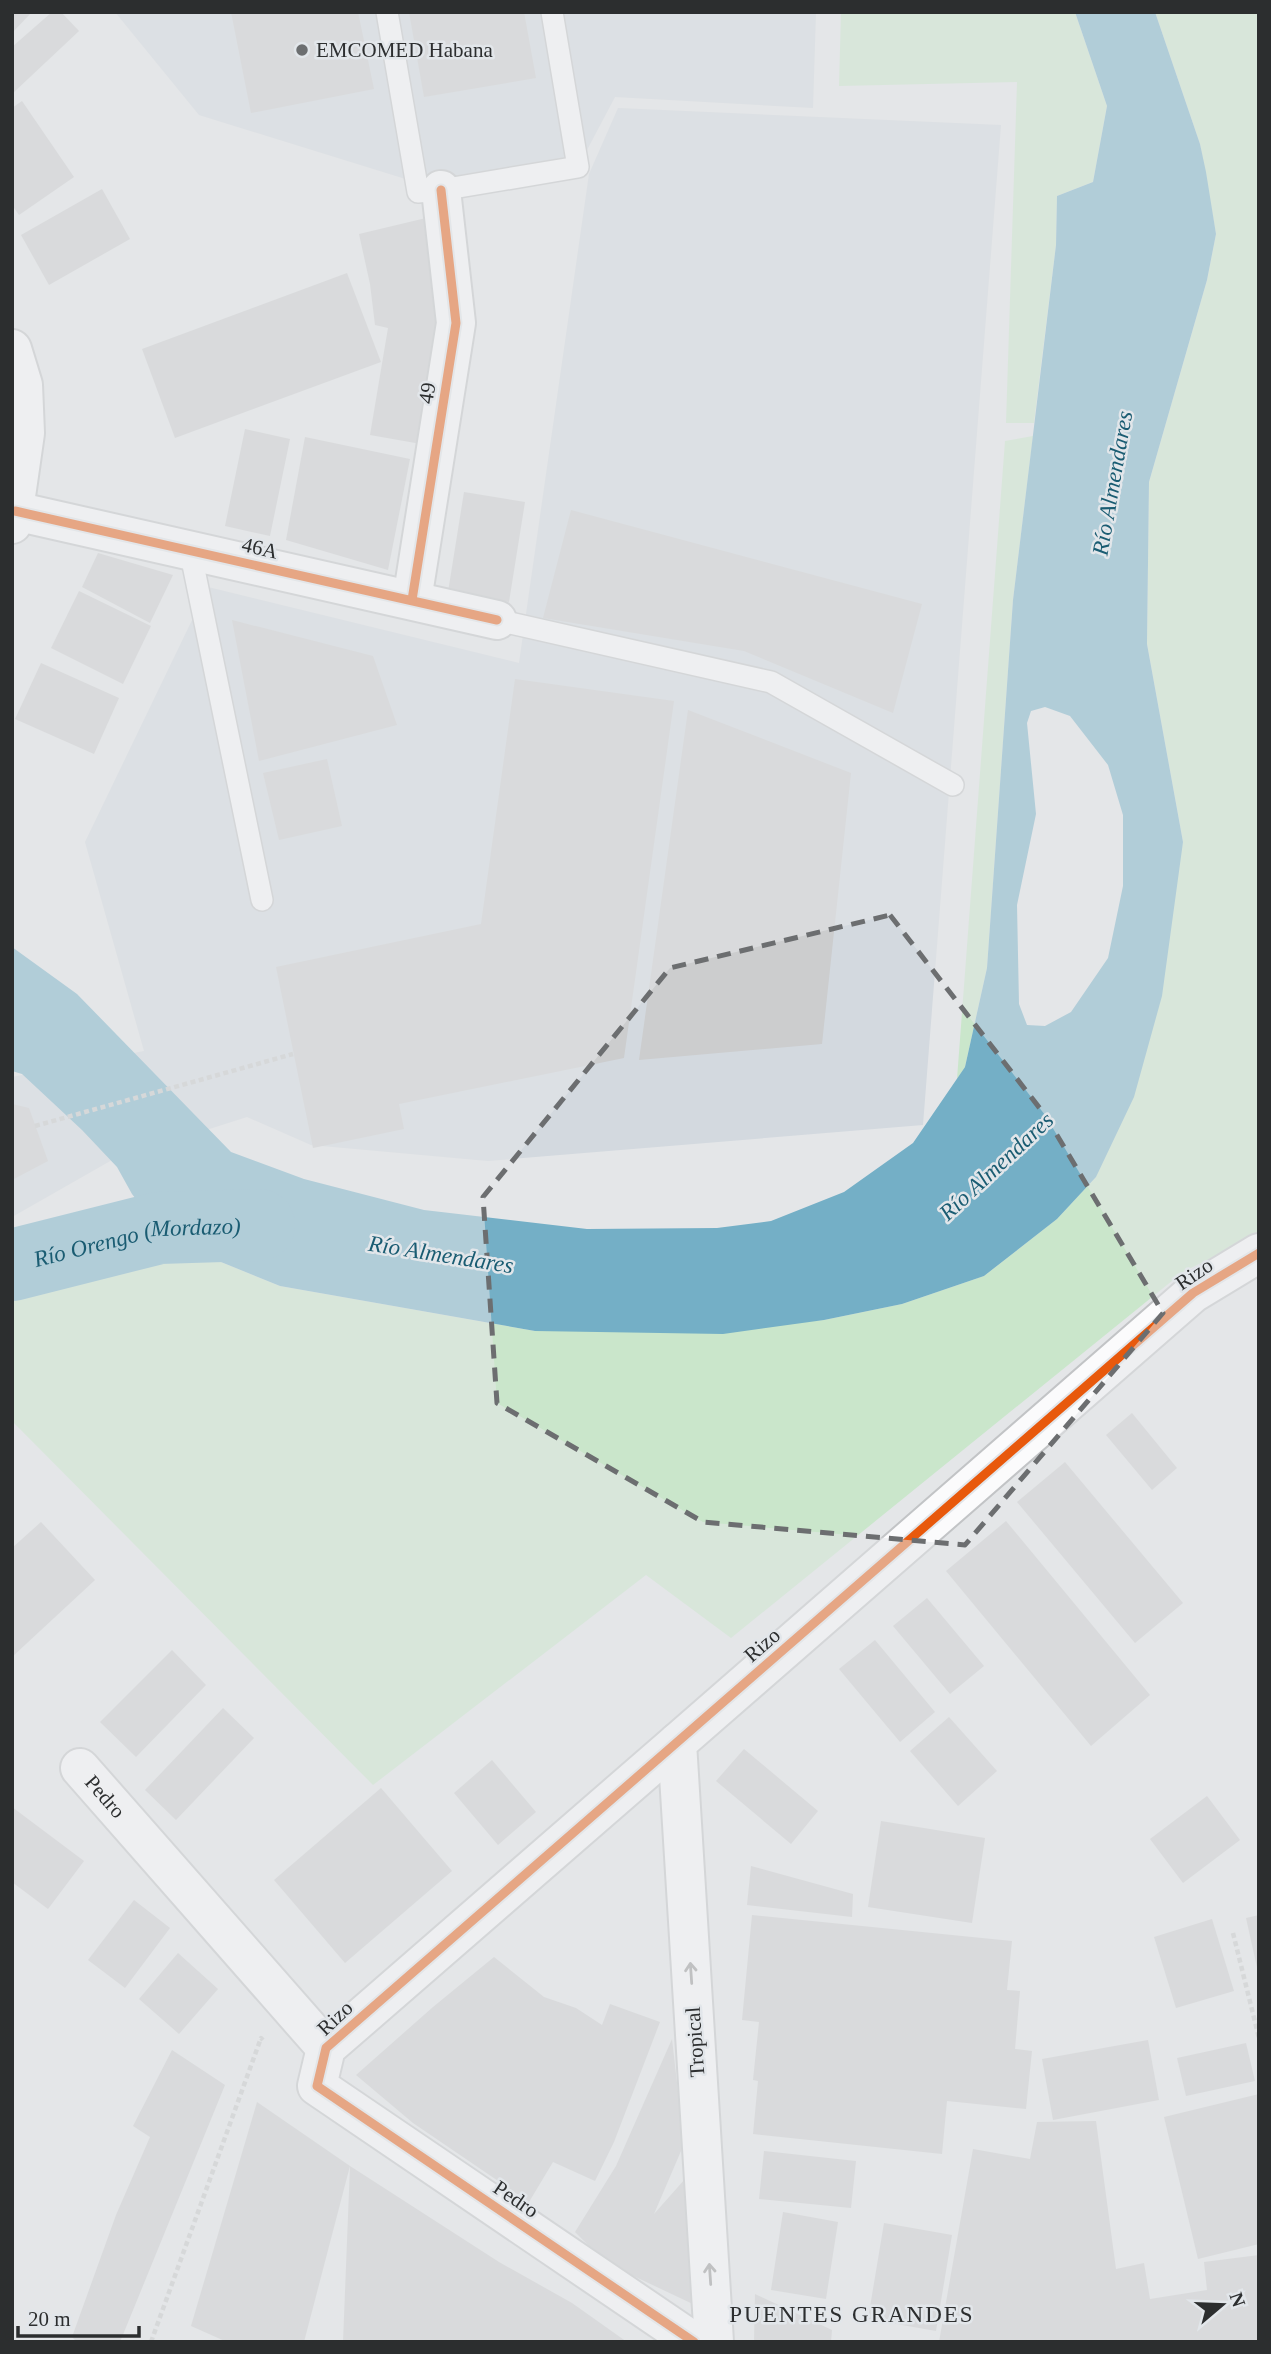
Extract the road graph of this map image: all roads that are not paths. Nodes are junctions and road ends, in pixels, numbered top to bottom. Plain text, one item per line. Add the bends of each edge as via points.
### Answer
1 (387, 12) edge
2 (552, 12) edge
3 (441, 190) junction
4 (12, 349) edge
5 (14, 517) edge
6 (190, 550) junction
7 (412, 600) junction
8 (497, 620) joint
9 (953, 785) dead end
10 (262, 900) dead end
11 (1259, 1253) edge
12 (677, 1743) junction
13 (80, 1768) dead end
14 (326, 2048) junction
15 (317, 2086) joint
16 (694, 2342) edge
17 (714, 2342) edge

1 - 3 lane via 418,192
2 - 3 lane via 578,167
3 - 7 street, 49 via 456,323
4 - 5 street via 23,385 25,433
5 - 6 street, 46A
6 - 7 street, 46A
6 - 10 lane
7 - 8 street, 46A
8 - 9 lane via 771,682
11 - 12 street, Rizo via 1193,1293
12 - 14 street, Rizo
17 -> 12 street, Tropical
13 - 14 street, Pedro
14 - 15 street, Rizo
15 - 16 street, Pedro

